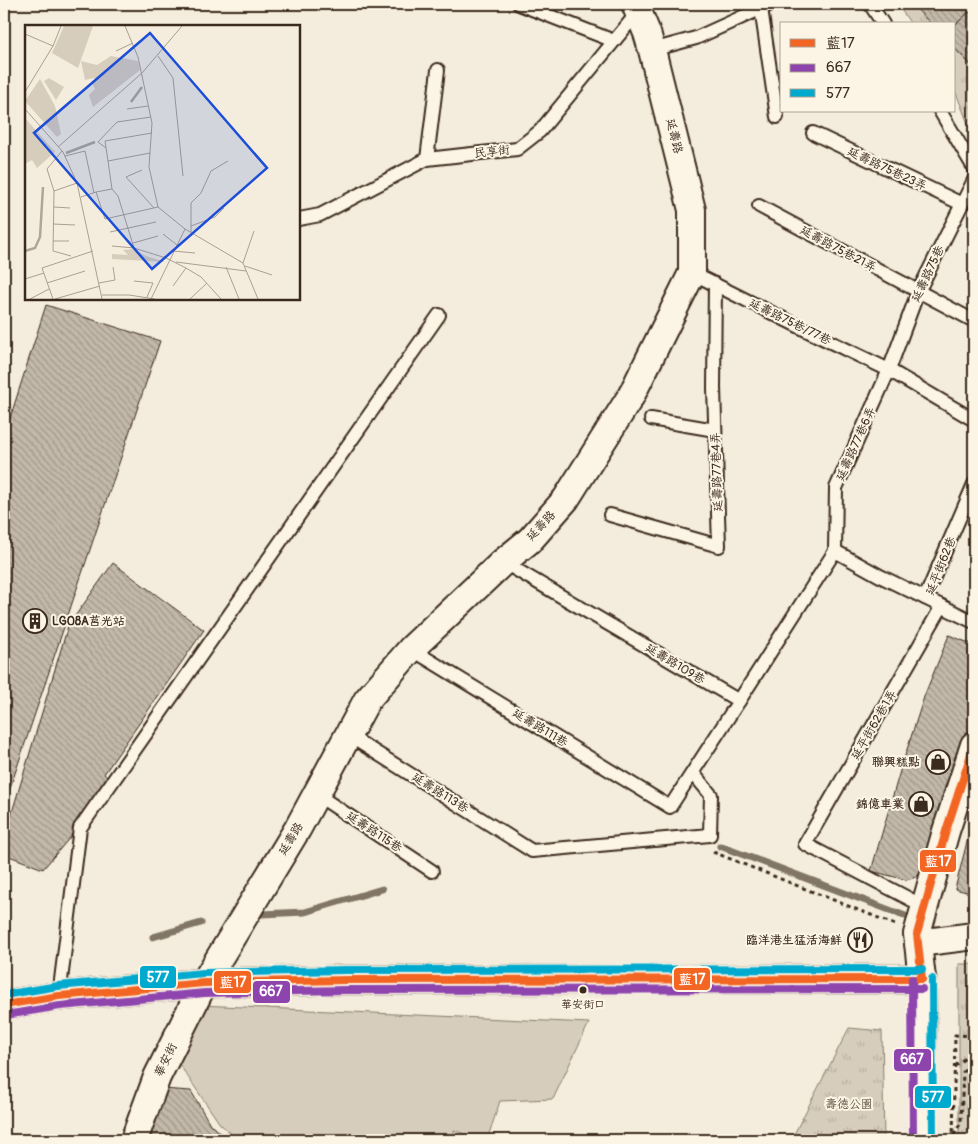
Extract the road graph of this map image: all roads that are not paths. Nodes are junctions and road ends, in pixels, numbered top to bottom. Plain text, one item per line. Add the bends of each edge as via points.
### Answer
1 (519, 4) edge
2 (870, 4) edge
3 (766, 6) edge
4 (636, 8) edge
5 (882, 22) edge
6 (614, 41) junction
7 (652, 50) junction
8 (438, 70) dead end
9 (941, 112) edge
10 (777, 117) dead end
11 (813, 133) dead end
12 (426, 159) junction
13 (974, 168) edge
14 (974, 180) edge
15 (962, 204) junction
16 (759, 206) dead end
17 (300, 219) edge
18 (703, 279) junction
19 (918, 292) junction
20 (439, 315) dead end
21 (974, 321) edge
22 (890, 370) junction
23 (651, 419) dead end
24 (974, 420) edge
25 (715, 430) junction
26 (974, 484) edge
27 (610, 515) dead end
28 (835, 551) junction
29 (503, 562) junction
30 (926, 598) junction
31 (942, 606) junction
32 (974, 622) edge
33 (411, 649) junction
34 (739, 701) junction
35 (348, 735) junction
36 (974, 745) edge
37 (693, 773) junction
38 (316, 794) junction
39 (432, 871) dead end
40 (925, 907) junction
41 (974, 936) edge
42 (918, 938) junction
43 (922, 979) junction
44 (204, 982) junction
45 (59, 996) junction
46 (4, 1004) edge
47 (134, 1140) edge
48 (923, 1140) edge

1 - 6 lane
2 - 5 lane
3 - 7 lane via 696,38
3 - 10 lane
4 - 6 lane, 民享街
4 - 7 street, 延壽路
6 - 12 lane, 民享街 via 540,131 517,149
7 - 18 street, 延壽路 via 692,210
8 - 12 lane
9 - 13 lane
11 - 15 lane, 延壽路75巷23弄
12 - 17 lane, 民享街 via 320,214
14 - 15 lane, 延壽路75巷
15 - 19 lane, 延壽路75巷
16 - 19 lane, 延壽路75巷21弄
18 - 22 lane, 延壽路75巷/77巷
18 - 25 lane, 延壽路77巷4弄
18 - 29 street, 延壽路 via 566,499 530,540
19 - 21 lane, 延壽路75巷21弄
19 - 22 lane, 延壽路75巷
20 - 45 lane via 80,828
22 - 24 lane, 延壽路75巷/77巷
22 - 28 lane, 延壽路77巷6弄 via 836,488
23 - 25 lane
25 - 27 lane, 延壽路77巷4弄 via 719,546
26 - 30 lane, 延平街62巷
28 - 30 lane
28 - 34 lane
29 - 33 street, 延壽路
29 - 34 lane, 延壽路109巷
30 - 31 lane, 延平街62巷
31 - 32 lane, 延平街62巷
31 - 40 lane, 延平街62巷1弄 via 805,844
33 - 35 street, 延壽路 via 367,700
33 - 37 lane, 延壽路111巷 via 670,807
34 - 37 lane
35 - 37 lane, 延壽路113巷 via 532,851 710,835 711,794
35 - 38 street, 延壽路
36 - 40 street
38 - 39 lane, 延壽路115巷
38 - 44 street, 延壽路
40 - 42 street
41 - 42 street
42 - 43 street
43 - 44 street
43 - 48 street
44 - 45 street
44 - 47 street, 華安街 via 157,1077
45 - 46 street

